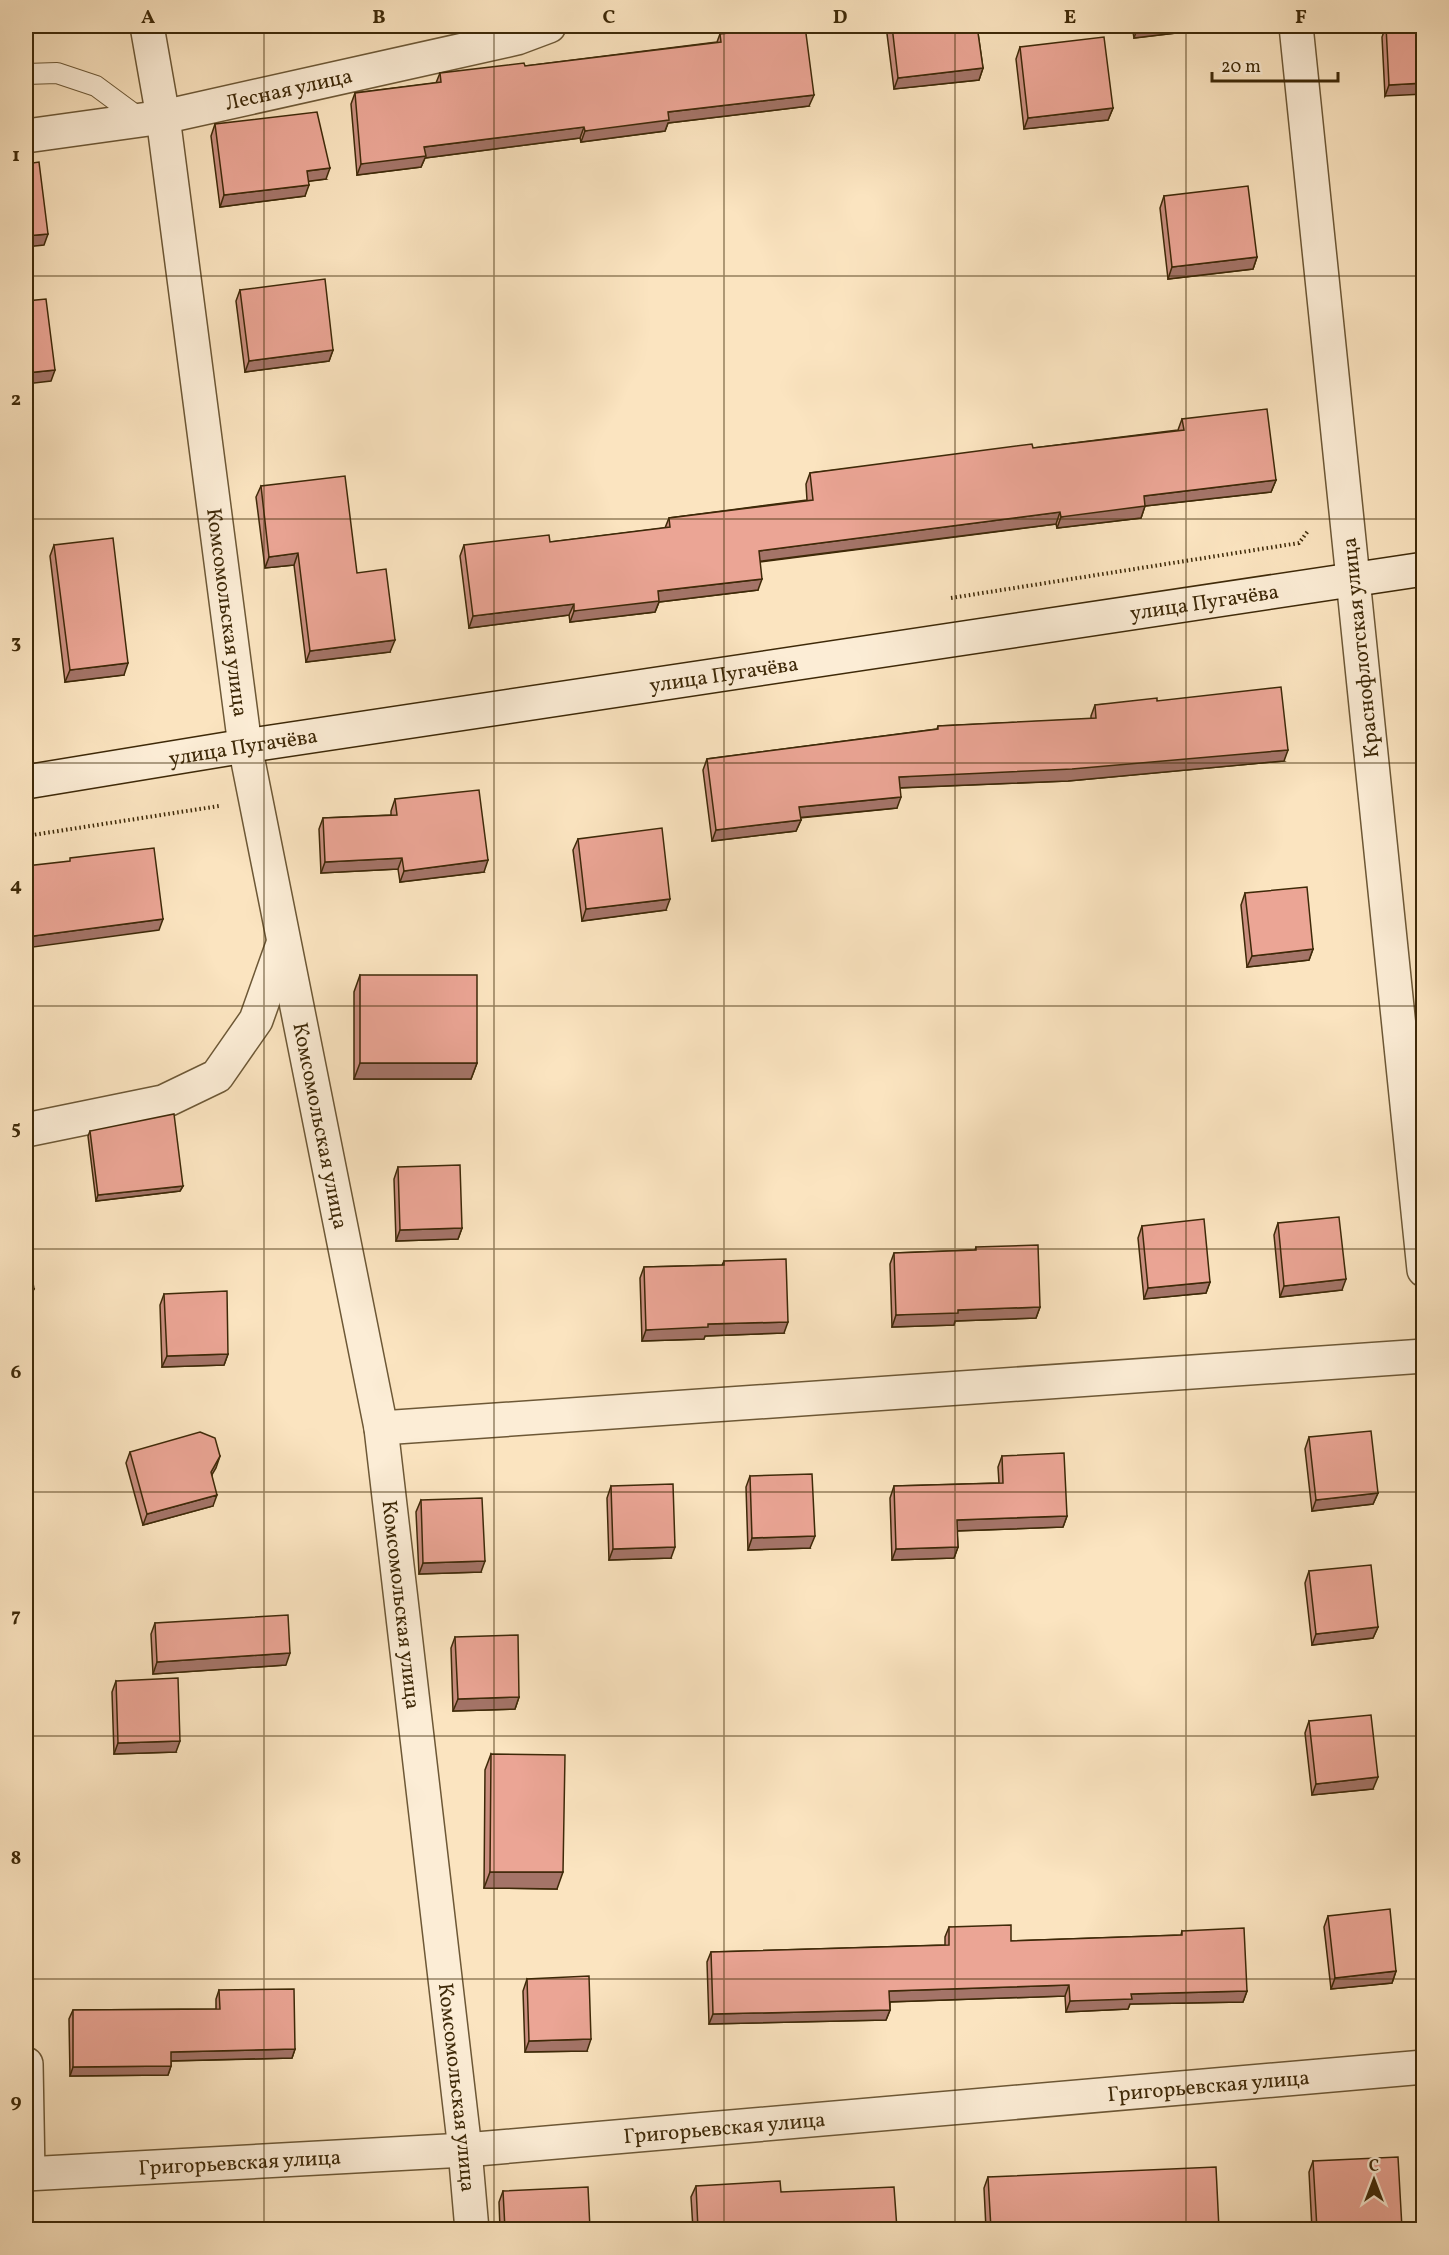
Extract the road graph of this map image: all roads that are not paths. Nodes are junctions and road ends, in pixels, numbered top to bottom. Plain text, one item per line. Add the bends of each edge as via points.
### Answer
1 (147, 26) edge
2 (549, 26) edge
3 (1296, 26) edge
4 (26, 74) edge
5 (153, 119) junction
6 (26, 136) edge
7 (1424, 569) edge
8 (1353, 579) junction
9 (245, 746) junction
10 (26, 782) edge
11 (283, 944) junction
12 (26, 1130) edge
13 (1424, 1270) edge
14 (1424, 1356) edge
15 (381, 1428) junction
16 (26, 2064) edge
17 (1424, 2067) edge
18 (465, 2150) junction
19 (27, 2174) edge
20 (472, 2229) edge

1 - 5 street, Комсомольская улица
2 - 5 street, Лесная улица via 517,38
3 - 8 street, Краснофлотская улица
4 - 5 lane via 57,73 96,86
5 - 6 street, Лесная улица
5 - 9 street, Комсомольская улица
7 - 8 street, улица Пугачёва
8 - 9 street, улица Пугачёва
8 - 13 street, Краснофлотская улица
9 - 10 street, улица Пугачёва
9 - 11 street, Комсомольская улица
11 - 12 street via 256,1020 217,1076 163,1102
11 - 15 street, Комсомольская улица
14 - 15 street
15 - 18 street, Комсомольская улица
16 - 19 street
17 - 18 street, Григорьевская улица
18 - 19 street, Григорьевская улица
18 - 20 street, Комсомольская улица

